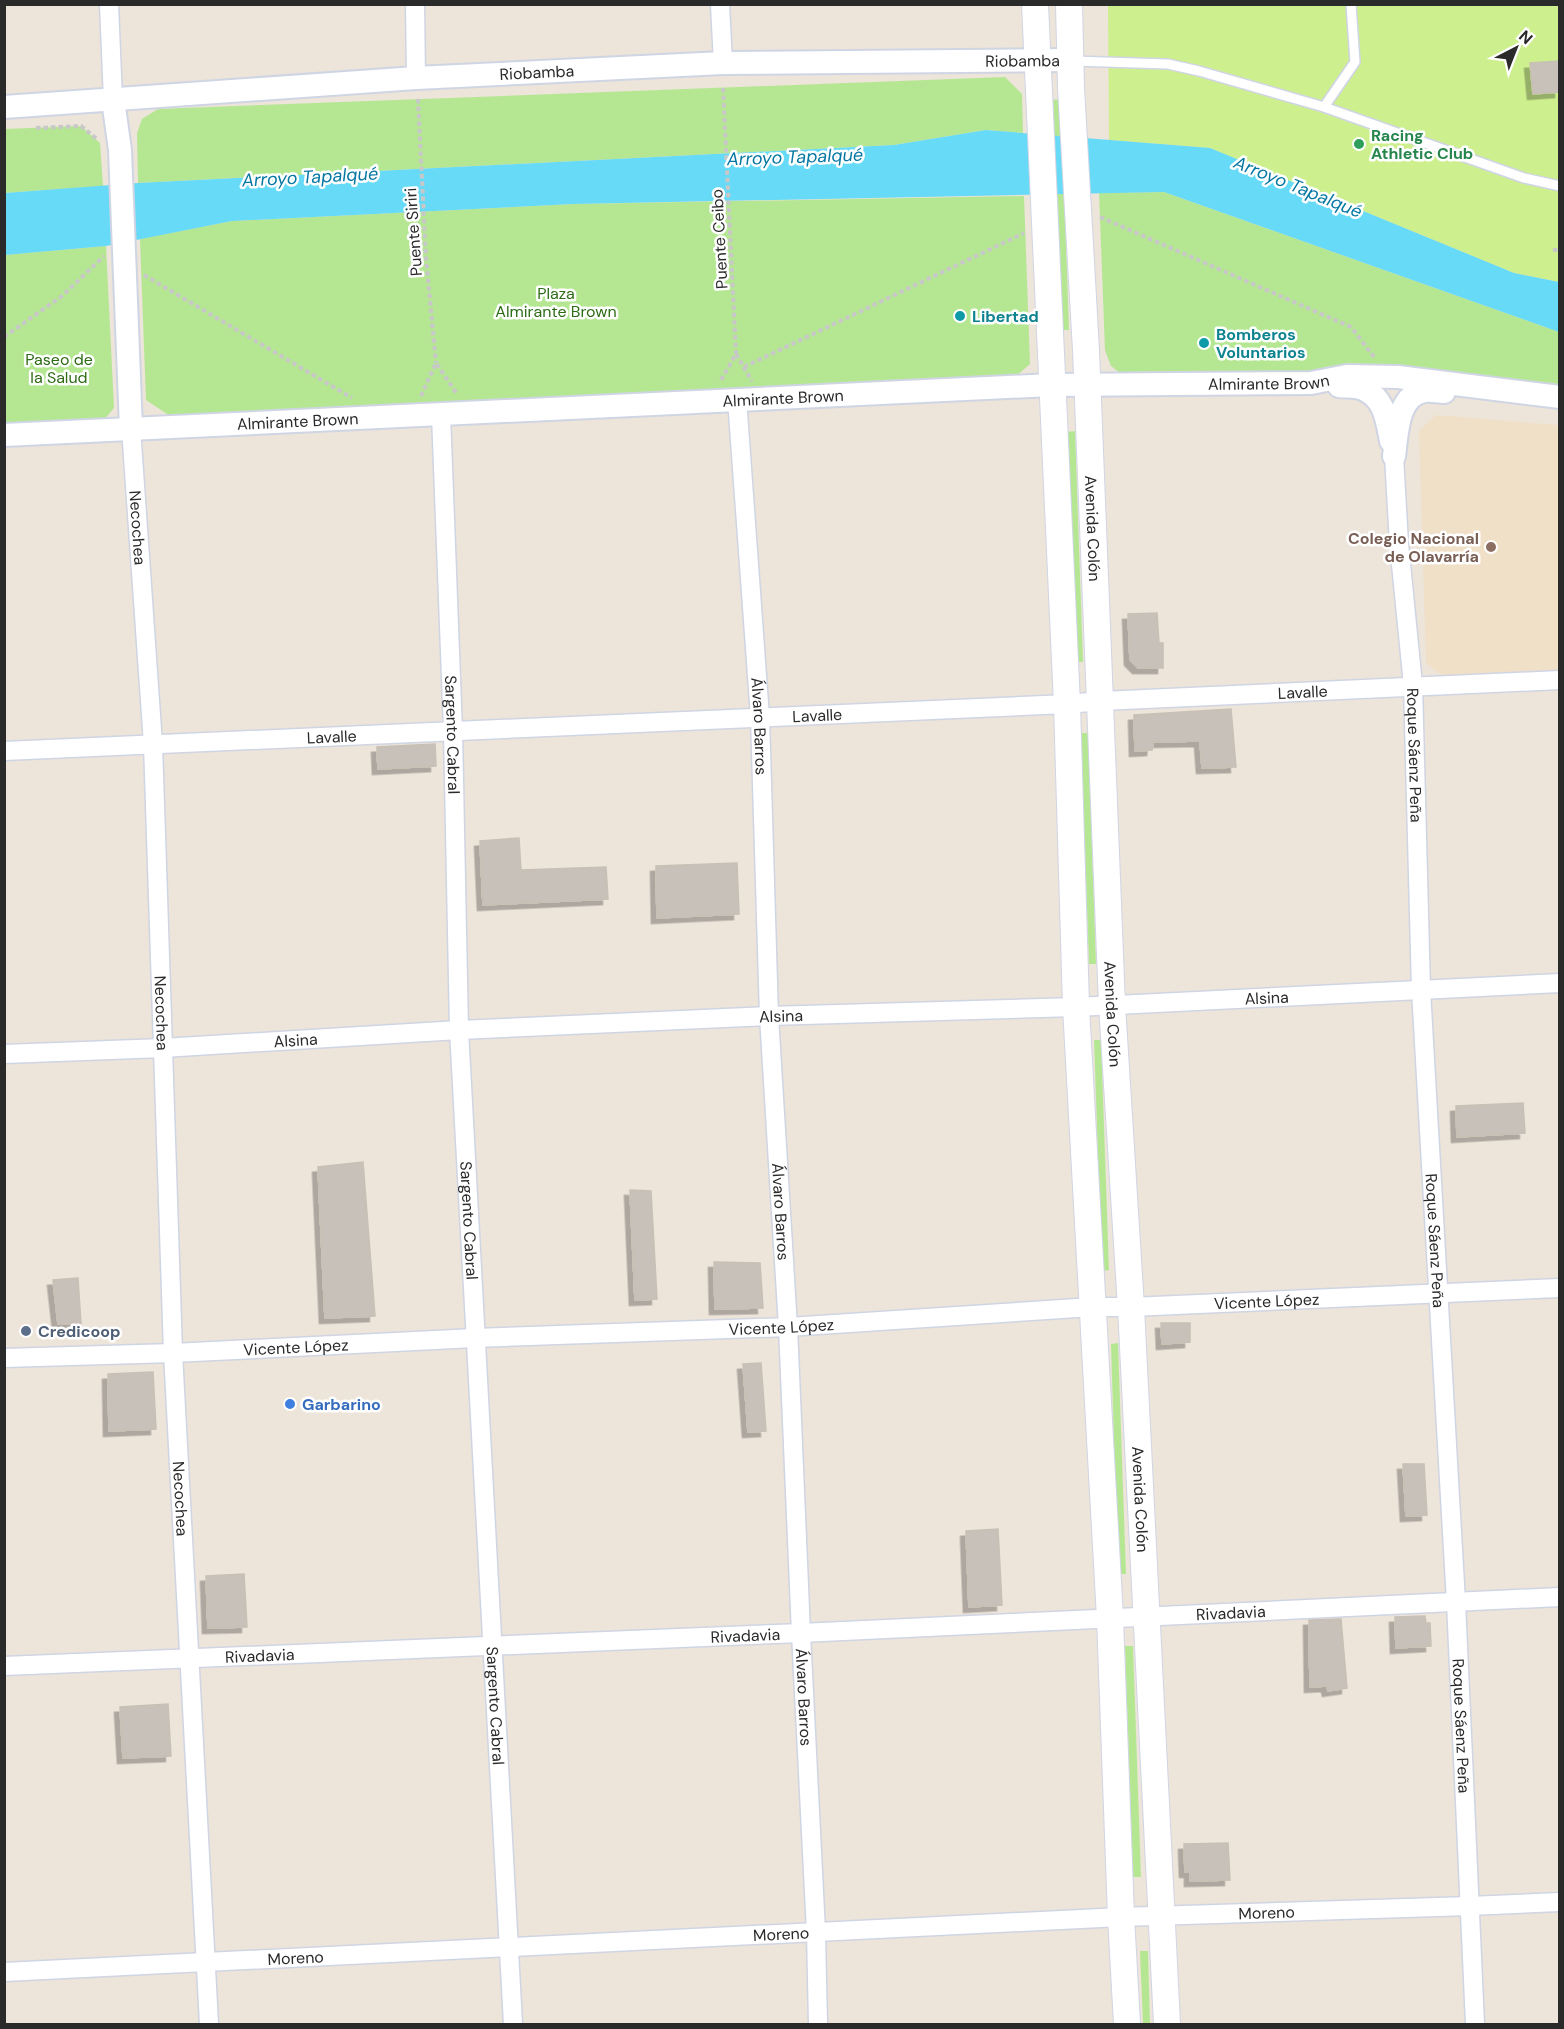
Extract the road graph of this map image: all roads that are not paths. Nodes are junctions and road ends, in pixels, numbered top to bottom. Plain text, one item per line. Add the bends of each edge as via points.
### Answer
1 (109, 4) edge
2 (415, 4) edge
3 (720, 4) edge
4 (1035, 4) edge
5 (1069, 4) edge
6 (1351, 4) edge
7 (1071, 60) junction
8 (1037, 62) junction
9 (723, 63) junction
10 (417, 88) junction
11 (113, 100) junction
12 (4, 107) edge
13 (1324, 107) junction
14 (1560, 186) edge
15 (1311, 383) junction
16 (1087, 384) junction
17 (1052, 385) junction
18 (1492, 389) junction
19 (747, 394) junction
20 (1560, 398) edge
21 (441, 414) junction
22 (131, 428) junction
23 (4, 435) edge
24 (1394, 456) junction
25 (1560, 680) edge
26 (1413, 686) junction
27 (1101, 701) junction
28 (1067, 704) junction
29 (760, 717) junction
30 (453, 731) junction
31 (153, 744) junction
32 (4, 751) edge
33 (1560, 983) edge
34 (1421, 990) junction
35 (1112, 1005) junction
36 (1076, 1007) junction
37 (769, 1016) junction
38 (459, 1030) junction
39 (163, 1048) junction
40 (4, 1054) edge
41 (1560, 1288) edge
42 (1438, 1294) junction
43 (1093, 1307) junction
44 (1131, 1307) junction
45 (788, 1327) junction
46 (475, 1338) junction
47 (173, 1353) junction
48 (4, 1358) edge
49 (1560, 1597) edge
50 (1456, 1602) junction
51 (1148, 1616) junction
52 (1110, 1618) junction
53 (801, 1632) junction
54 (492, 1645) junction
55 (189, 1658) junction
56 (4, 1666) edge
57 (1560, 1902) edge
58 (1470, 1906) junction
59 (1161, 1916) junction
60 (1121, 1917) junction
61 (816, 1932) junction
62 (509, 1946) junction
63 (206, 1963) junction
64 (4, 1972) edge
65 (209, 2025) edge
66 (513, 2025) edge
67 (818, 2025) edge
68 (1127, 2025) edge
69 (1167, 2025) edge
70 (1475, 2025) edge

1 - 11 street, Necochea
2 - 10 street
3 - 9 street
4 - 8 main road
5 - 7 main road, Avenida Colón
6 - 13 lane via 1355,62
7 - 8 street, Riobamba
7 - 13 lane via 1168,64
7 - 16 main road, Avenida Colón via 1091,233
8 - 9 street, Riobamba
8 - 17 main road via 1040,94 1033,239
9 - 10 street, Riobamba
10 - 11 street, Riobamba
11 - 12 street, Riobamba
11 - 22 street, Necochea via 110,149 122,247
13 - 14 lane via 1524,178
15 - 16 street, Almirante Brown
15 - 18 street, Almirante Brown via 1347,376 1398,377
15 - 24 street via 1363,389 1376,398 1385,410
16 - 17 street, Almirante Brown
16 - 27 main road, Avenida Colón
17 - 19 street, Almirante Brown
17 - 28 main road
18 - 20 street, Almirante Brown
18 - 24 street via 1459,393 1423,391 1409,398 1399,423
19 - 21 street, Almirante Brown
19 - 29 street, Álvaro Barros
21 - 22 street, Almirante Brown
21 - 30 street, Sargento Cabral
22 - 23 street, Almirante Brown
22 - 31 street, Necochea
24 - 26 street, Roque Sáenz Peña
25 - 26 street, Lavalle
26 - 27 street, Lavalle
26 - 34 street, Roque Sáenz Peña
27 - 28 street, Lavalle
27 - 35 main road, Avenida Colón
28 - 29 street, Lavalle
28 - 36 main road
29 - 30 street, Lavalle
29 - 37 street, Álvaro Barros
30 - 31 street, Lavalle
30 - 38 street, Sargento Cabral
31 - 32 street, Lavalle
31 - 39 street, Necochea
33 - 34 street, Alsina
34 - 35 street, Alsina
34 - 42 street, Roque Sáenz Peña
35 - 36 street, Alsina
35 - 44 main road, Avenida Colón
36 - 37 street, Alsina
36 - 43 main road
37 - 38 street, Alsina
37 - 45 street, Álvaro Barros
38 - 39 street, Alsina
38 - 46 street, Sargento Cabral
39 - 40 street, Alsina
39 - 47 street, Necochea
41 - 42 street, Vicente López
42 - 44 street, Vicente López
42 - 50 street, Roque Sáenz Peña
43 - 44 street, Vicente López
43 - 45 street, Vicente López
43 - 52 main road
44 - 51 main road, Avenida Colón
45 - 46 street, Vicente López
45 - 53 street, Álvaro Barros
46 - 47 street, Vicente López
46 - 54 street, Sargento Cabral
47 - 48 street, Vicente López
47 - 55 street, Necochea
49 - 50 street, Rivadavia
50 - 51 street, Rivadavia
50 - 58 street, Roque Sáenz Peña
51 - 52 street, Rivadavia
51 - 59 main road, Avenida Colón
52 - 53 street, Rivadavia
52 - 60 main road
53 - 54 street, Rivadavia
53 - 61 street, Álvaro Barros
54 - 55 street, Rivadavia
54 - 62 street, Sargento Cabral
55 - 56 street, Rivadavia
55 - 63 street, Necochea
57 - 58 street, Moreno
58 - 59 street, Moreno
58 - 70 street, Roque Sáenz Peña
59 - 60 street, Moreno
59 - 69 main road, Avenida Colón
60 - 61 street, Moreno
60 - 68 main road
61 - 62 street, Moreno
61 - 67 street, Álvaro Barros
62 - 63 street, Moreno
62 - 66 street, Sargento Cabral
63 - 64 street, Moreno
63 - 65 street, Necochea

